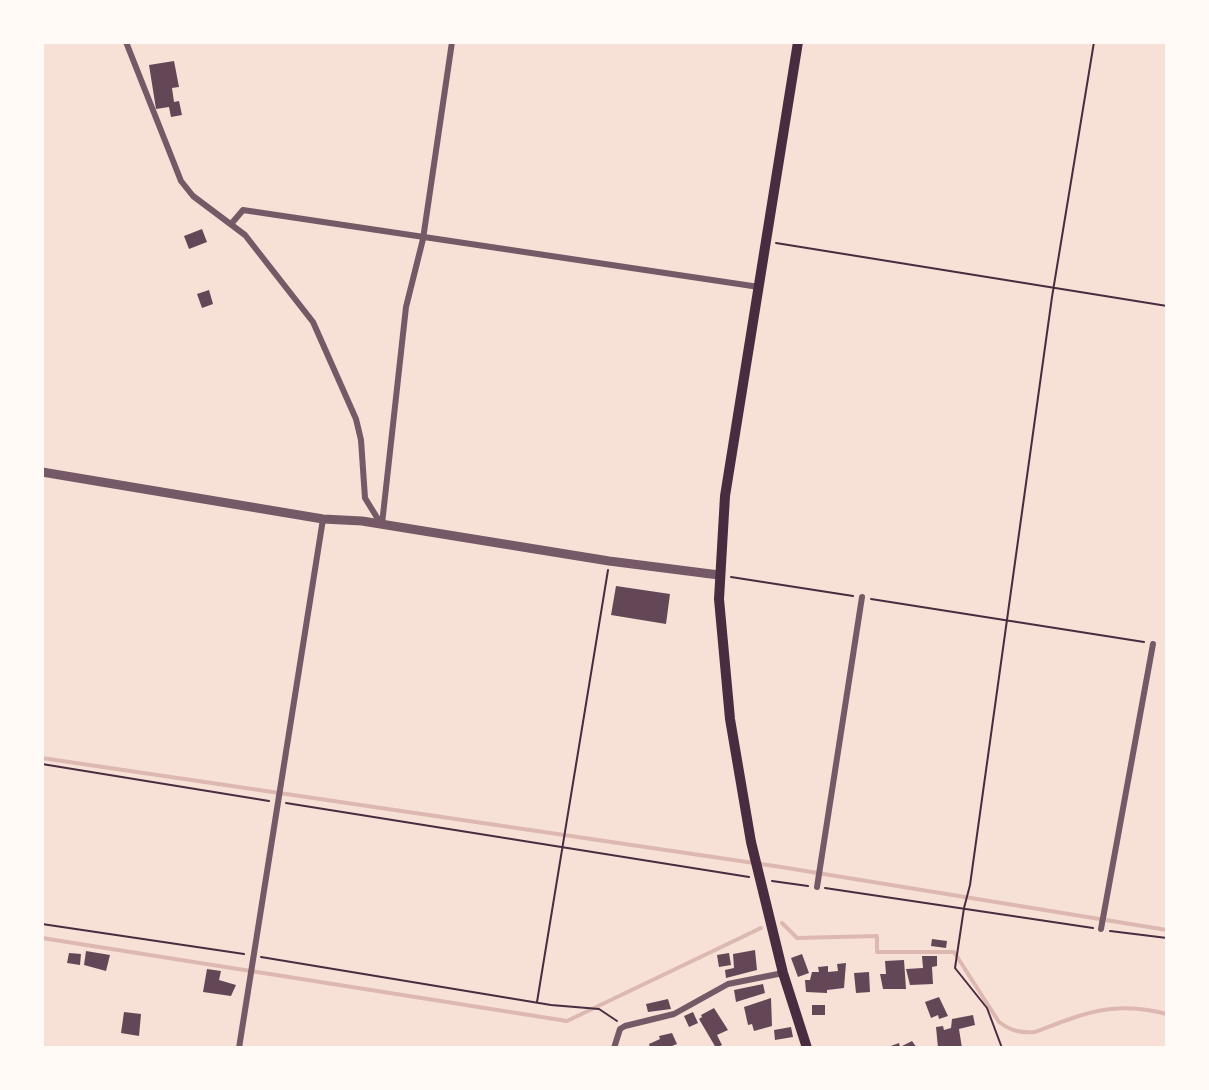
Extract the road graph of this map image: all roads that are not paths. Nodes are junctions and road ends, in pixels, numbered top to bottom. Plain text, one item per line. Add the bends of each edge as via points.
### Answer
1 (126, 42) edge
2 (452, 42) edge
3 (798, 42) edge
4 (232, 223) junction
5 (423, 239) junction
6 (760, 287) junction
7 (42, 472) edge
8 (322, 519) junction
9 (381, 525) junction
10 (719, 574) junction
11 (862, 597) road end
12 (1153, 644) road end
13 (817, 887) road end
14 (1101, 930) road end
15 (783, 973) junction
16 (239, 1048) edge
17 (614, 1048) edge
18 (807, 1048) edge

1 - 4 street via 181,181 202,203
2 - 5 street
3 - 6 main road
4 - 5 street via 243,210
4 - 9 street via 314,322 356,419 362,440 364,498
5 - 6 street
5 - 9 street via 406,307
6 - 10 main road via 725,496
7 - 8 street
8 - 9 street
8 - 16 street
9 - 10 street
10 - 15 main road via 730,719 759,879
11 - 13 street
12 - 14 street
15 - 17 street via 728,984 674,1014 625,1026 620,1029
15 - 18 main road

